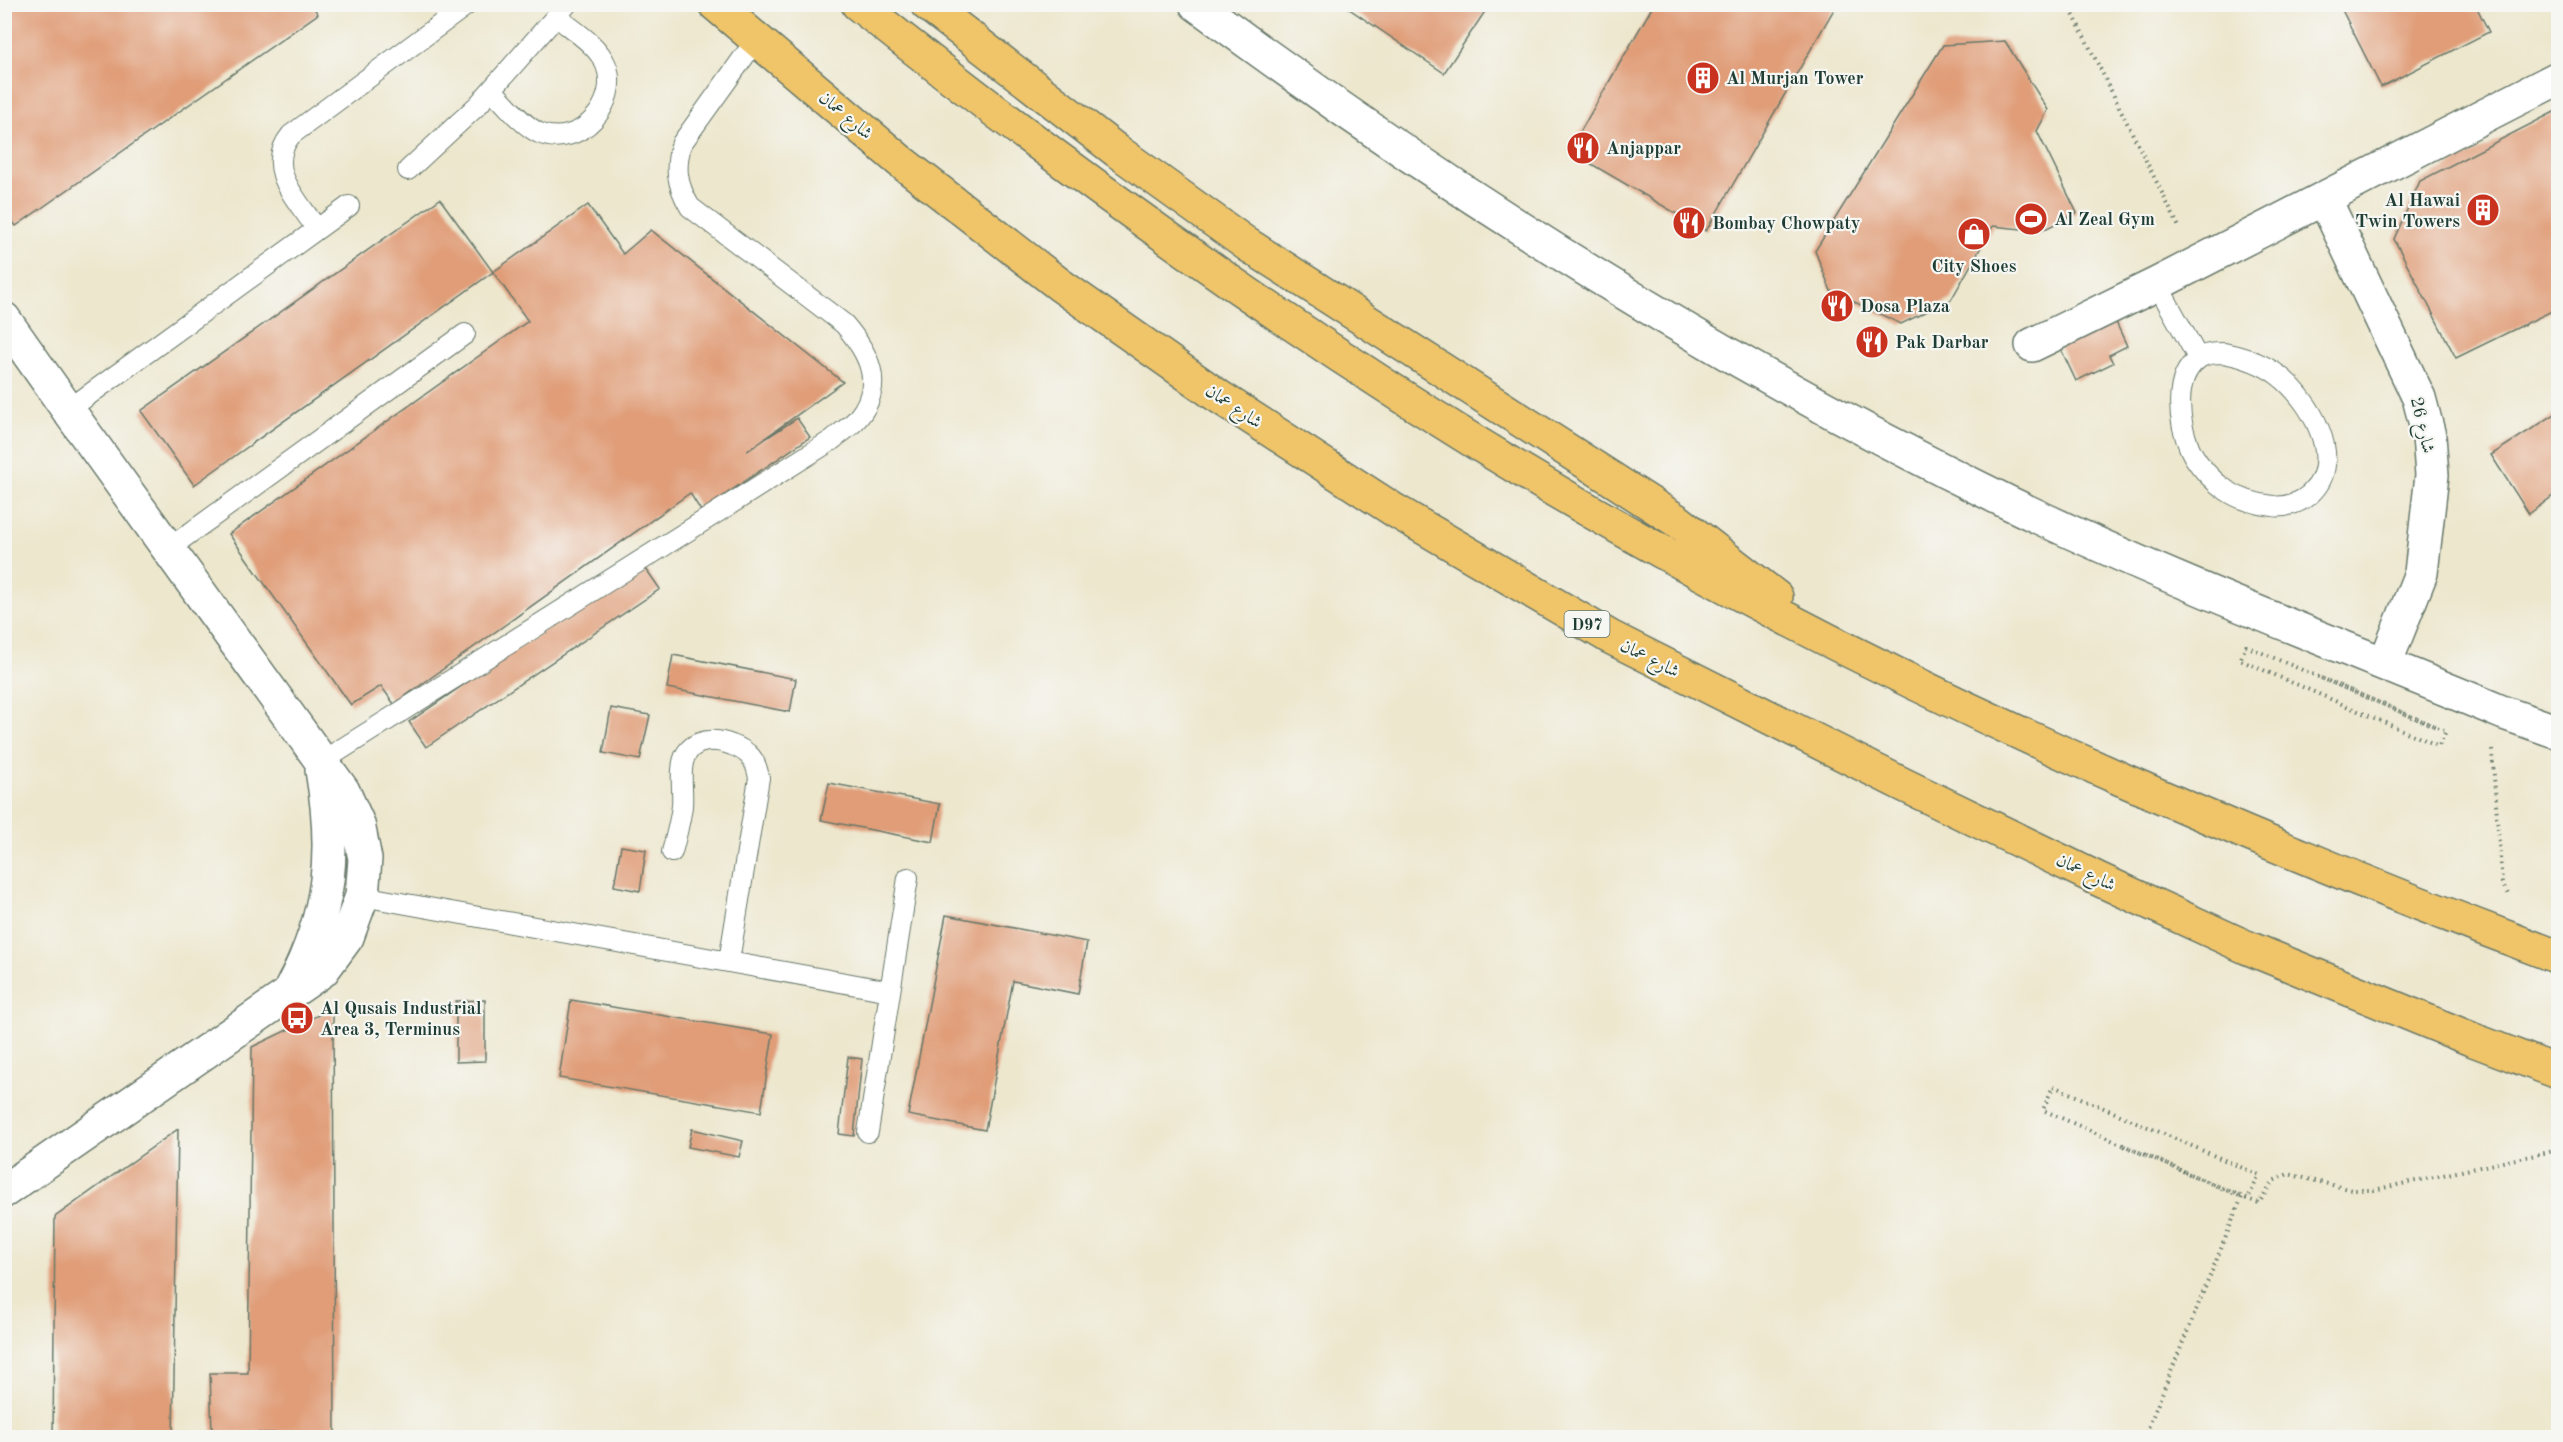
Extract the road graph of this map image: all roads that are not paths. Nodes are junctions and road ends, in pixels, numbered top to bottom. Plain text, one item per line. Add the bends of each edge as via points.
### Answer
1 (715, 4) edge
2 (858, 4) edge
3 (927, 4) edge
4 (1196, 4) edge
5 (462, 6) edge
6 (562, 11) edge
7 (756, 40) junction
8 (2559, 78) edge
9 (492, 90) junction
10 (408, 170) dead end
11 (2324, 198) junction
12 (349, 206) dead end
13 (316, 228) junction
14 (2157, 284) junction
15 (4, 318) edge
16 (465, 334) dead end
17 (2032, 345) dead end
18 (2199, 358) junction
19 (68, 410) junction
20 (168, 549) junction
21 (1818, 634) junction
22 (2385, 664) junction
23 (2559, 732) edge
24 (321, 762) junction
25 (672, 852) dead end
26 (908, 878) dead end
27 (362, 896) junction
28 (2559, 957) edge
29 (729, 961) junction
30 (890, 991) junction
31 (287, 996) junction
32 (2559, 1072) edge
33 (868, 1132) dead end
34 (4, 1191) edge

1 - 7 main road, شارع عمان / D97
2 - 21 main road via 1082,177 1296,326 1603,517
3 - 21 main road via 1118,152 1248,245 1679,522 1761,583
4 - 22 street via 1268,58 1584,269 1863,429 2009,503 2139,562
5 - 13 lane via 283,144 279,156 284,178
6 - 9 lane
6 - 9 lane via 606,66 609,91 604,106 592,121 572,135 548,136 536,132
7 - 24 lane via 682,143 676,176 690,207 844,324 863,346 872,371 870,394 857,418 832,440
7 - 32 main road, شارع عمان / D97 via 1050,278 1218,396 1394,510 1610,637 1882,774 2235,942
8 - 11 street
9 - 10 lane
11 - 14 street
11 - 22 street, شارع 26 via 2419,398 2429,436 2430,515 2421,573
12 - 13 lane
13 - 19 lane
14 - 17 street
14 - 18 lane
15 - 19 street
16 - 20 lane
18 - 18 lane via 2191,366 2179,400 2182,426 2191,450 2206,472 2226,490 2250,502 2277,507 2307,497 2319,486 2326,471 2326,458 2319,431 2300,396 2277,375 2241,356 2224,353
19 - 20 street
20 - 24 street
21 - 28 main road via 1981,716 2136,786 2396,896
22 - 23 street
24 - 27 street via 343,790 358,824 365,860
24 - 31 street via 329,810 330,849 323,907 309,954
25 - 29 lane via 682,806 681,768 688,750 703,740 743,749 752,757 759,778
26 - 30 lane
27 - 29 lane
27 - 31 street via 347,937 322,971
29 - 30 lane
30 - 33 lane
31 - 34 street

